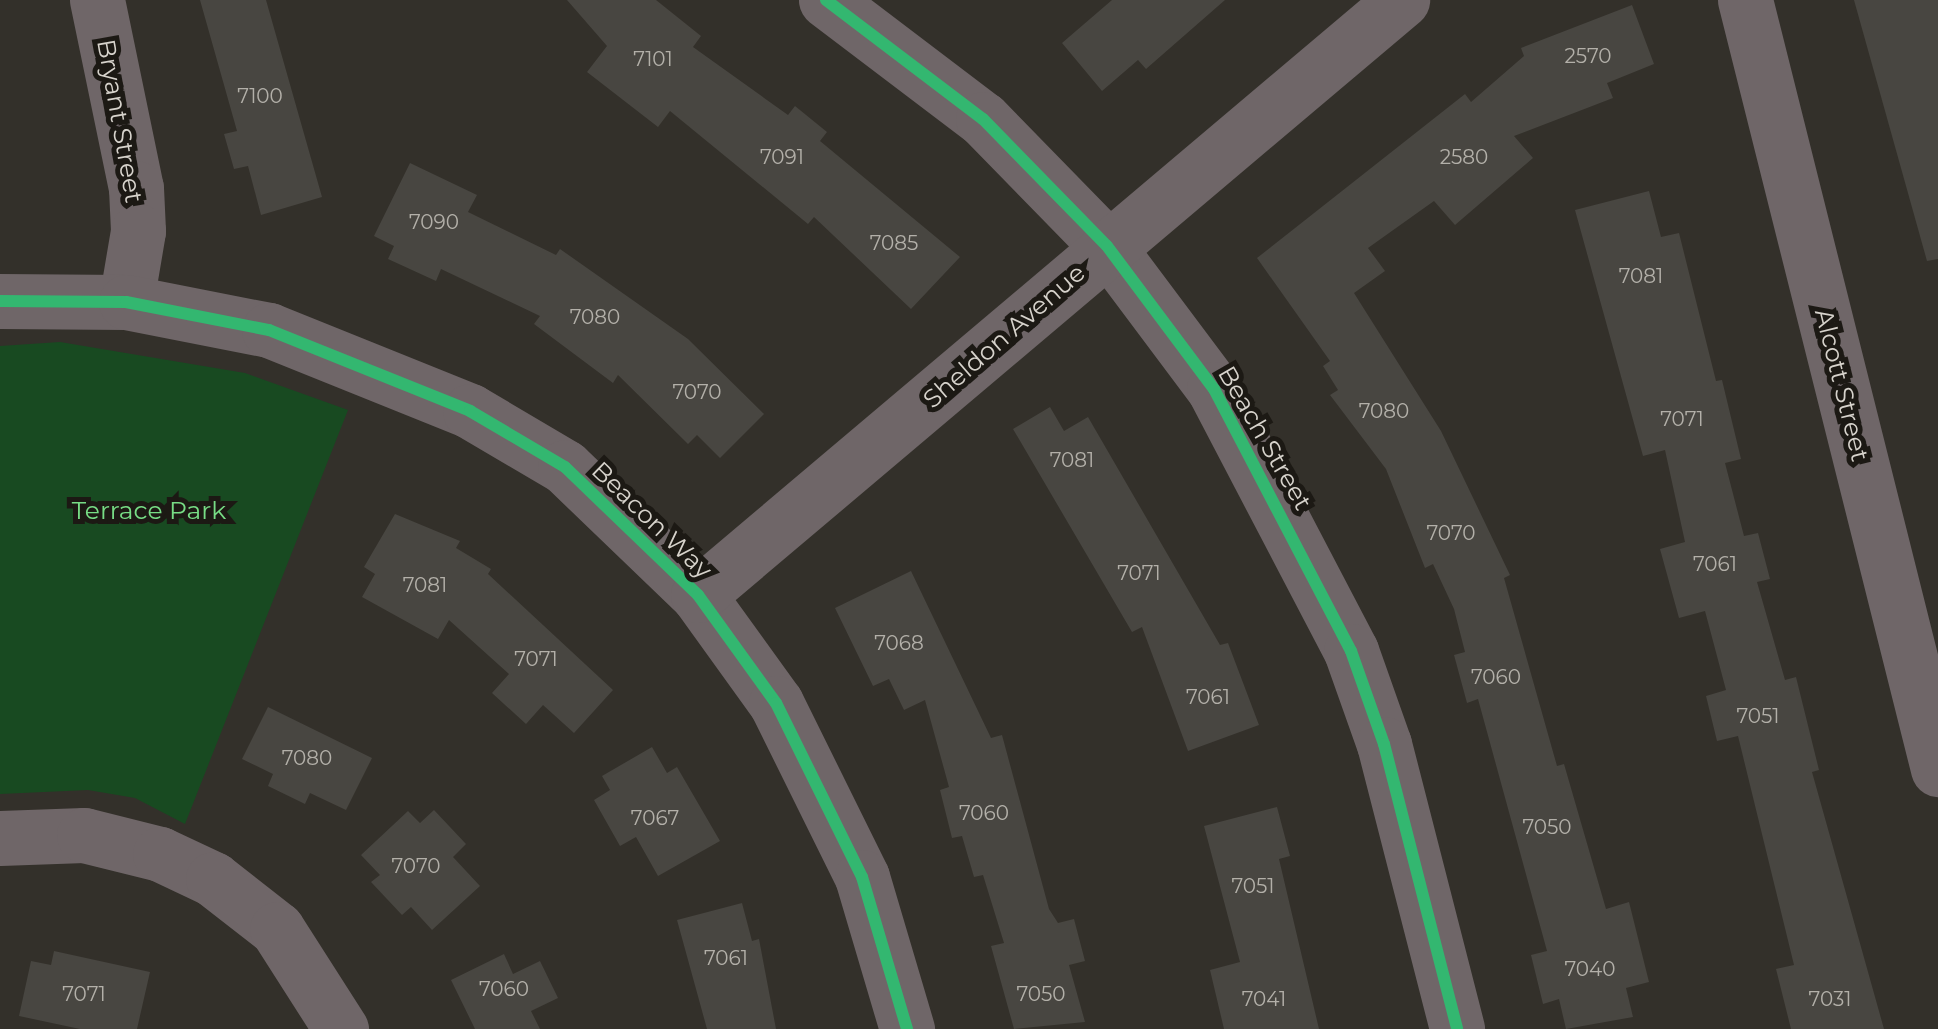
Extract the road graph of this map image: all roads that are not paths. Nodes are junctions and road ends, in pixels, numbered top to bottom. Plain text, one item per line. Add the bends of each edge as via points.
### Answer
1 (97, 0) edge
2 (826, 0) edge
3 (1402, 0) edge
4 (1745, 0) edge
5 (1107, 246) junction
6 (0, 301) edge
7 (126, 302) junction
8 (698, 594) junction
9 (1938, 769) edge
10 (0, 838) edge
11 (341, 1029) edge
12 (907, 1029) edge
13 (1457, 1029) edge

1 - 7 street, Bryant Street via 136,188
2 - 5 street, Beach Street via 983,120
3 - 5 street, Sheldon Avenue
4 - 9 street, Alcott Street
5 - 8 street, Sheldon Avenue
5 - 13 street, Beach Street via 1214,389 1351,651 1384,744
6 - 7 street, Beacon Way
7 - 8 street, Beacon Way via 268,330 470,412 565,468
8 - 12 street, Beacon Way via 776,703 820,784 862,878
10 - 11 street via 84,835 160,854 212,879 277,929

